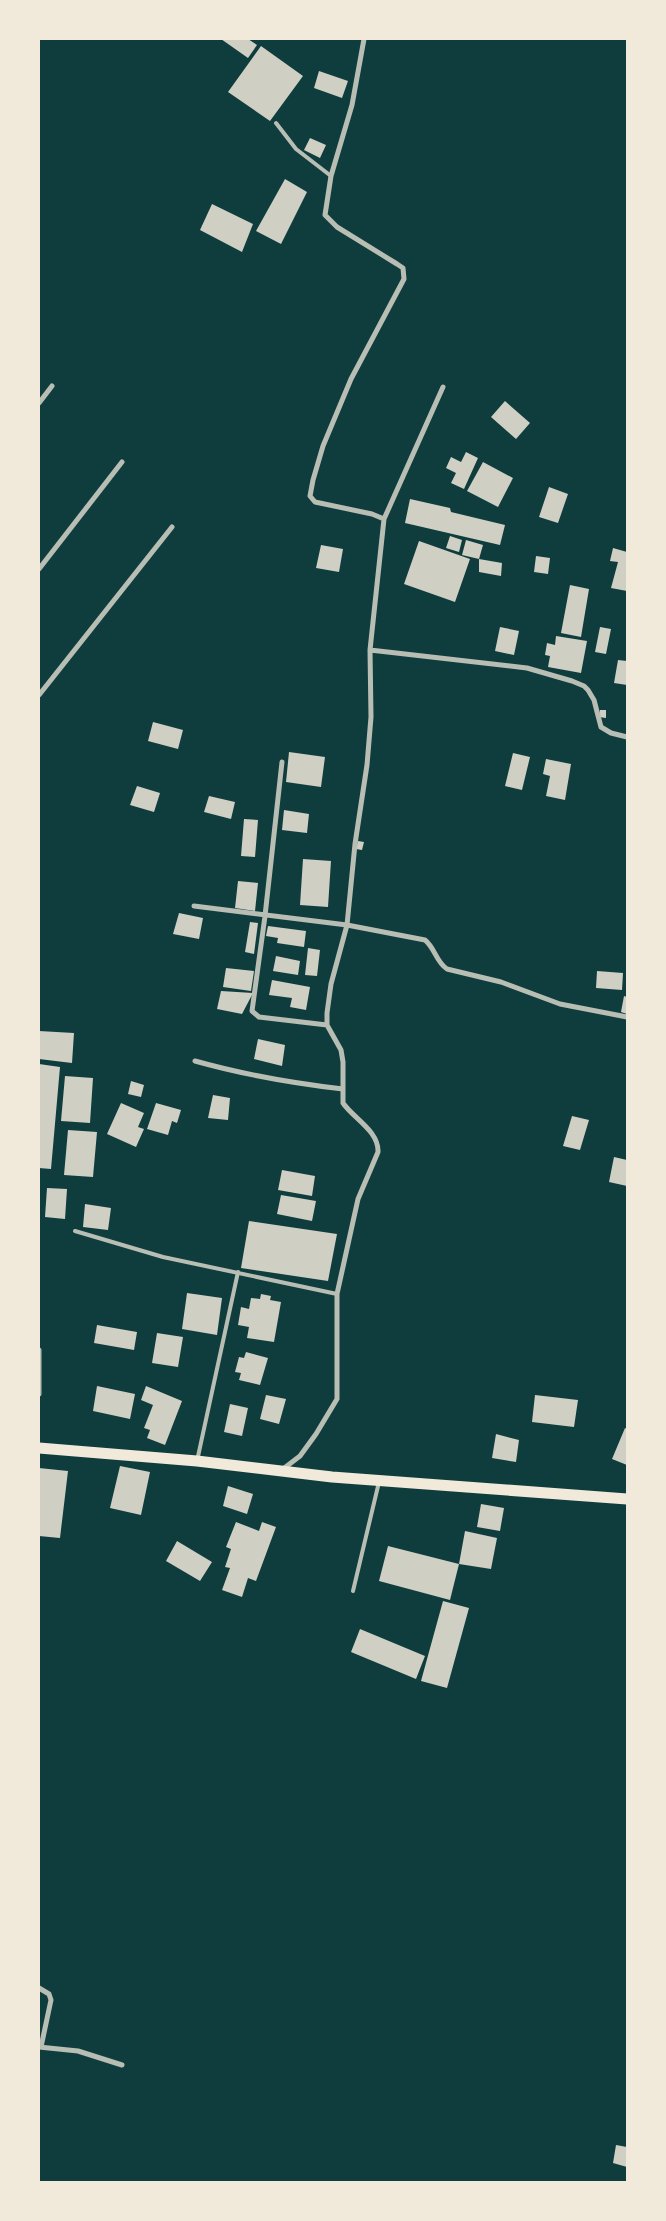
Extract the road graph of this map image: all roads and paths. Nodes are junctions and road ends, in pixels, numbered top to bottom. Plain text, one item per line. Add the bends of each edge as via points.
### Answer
1 (364, 39) edge
2 (276, 123) dead end
3 (331, 176) junction
4 (52, 386) dead end
5 (444, 387) dead end
6 (39, 403) edge
7 (122, 462) dead end
8 (384, 519) junction
9 (172, 527) dead end
10 (39, 569) edge
11 (370, 650) junction
12 (39, 694) edge
13 (627, 737) edge
14 (282, 762) dead end
15 (194, 906) dead end
16 (266, 916) junction
17 (347, 925) junction
18 (627, 1017) edge
19 (327, 1025) junction
20 (195, 1060) dead end
21 (343, 1089) junction
22 (75, 1231) dead end
23 (238, 1272) junction
24 (337, 1294) junction
25 (39, 1350) edge
26 (39, 1394) edge
27 (39, 1448) edge
28 (197, 1461) junction
29 (282, 1470) junction
30 (379, 1480) junction
31 (627, 1499) edge
32 (353, 1591) dead end
33 (39, 1988) edge
34 (40, 2047) edge
35 (122, 2065) dead end

1 - 3 street via 352,105
2 - 3 lane via 296,149
3 - 8 street via 324,208 328,220 398,264 404,279 352,379 323,446 310,496 315,502
4 - 6 street
5 - 8 street
7 - 10 street
8 - 11 street
9 - 12 street
11 - 13 street via 527,668 572,681 588,690 601,727
11 - 17 street via 370,739
14 - 16 street
15 - 16 street
16 - 17 street
16 - 19 street via 252,1012 260,1017
17 - 18 street via 425,940 440,964 447,969 501,982 560,1004
17 - 19 street via 331,984
19 - 21 street via 341,1050
20 - 21 street via 288,1083
21 - 24 street via 343,1105 367,1129 378,1146 378,1152 358,1199
22 - 23 lane via 163,1258
23 - 24 lane
23 - 28 lane
24 - 29 street via 337,1399 300,1456
25 - 26 street
27 - 28 main road
28 - 29 main road
29 - 30 main road
30 - 31 main road
30 - 32 lane
33 - 34 street via 51,2000
34 - 35 street via 78,2051

